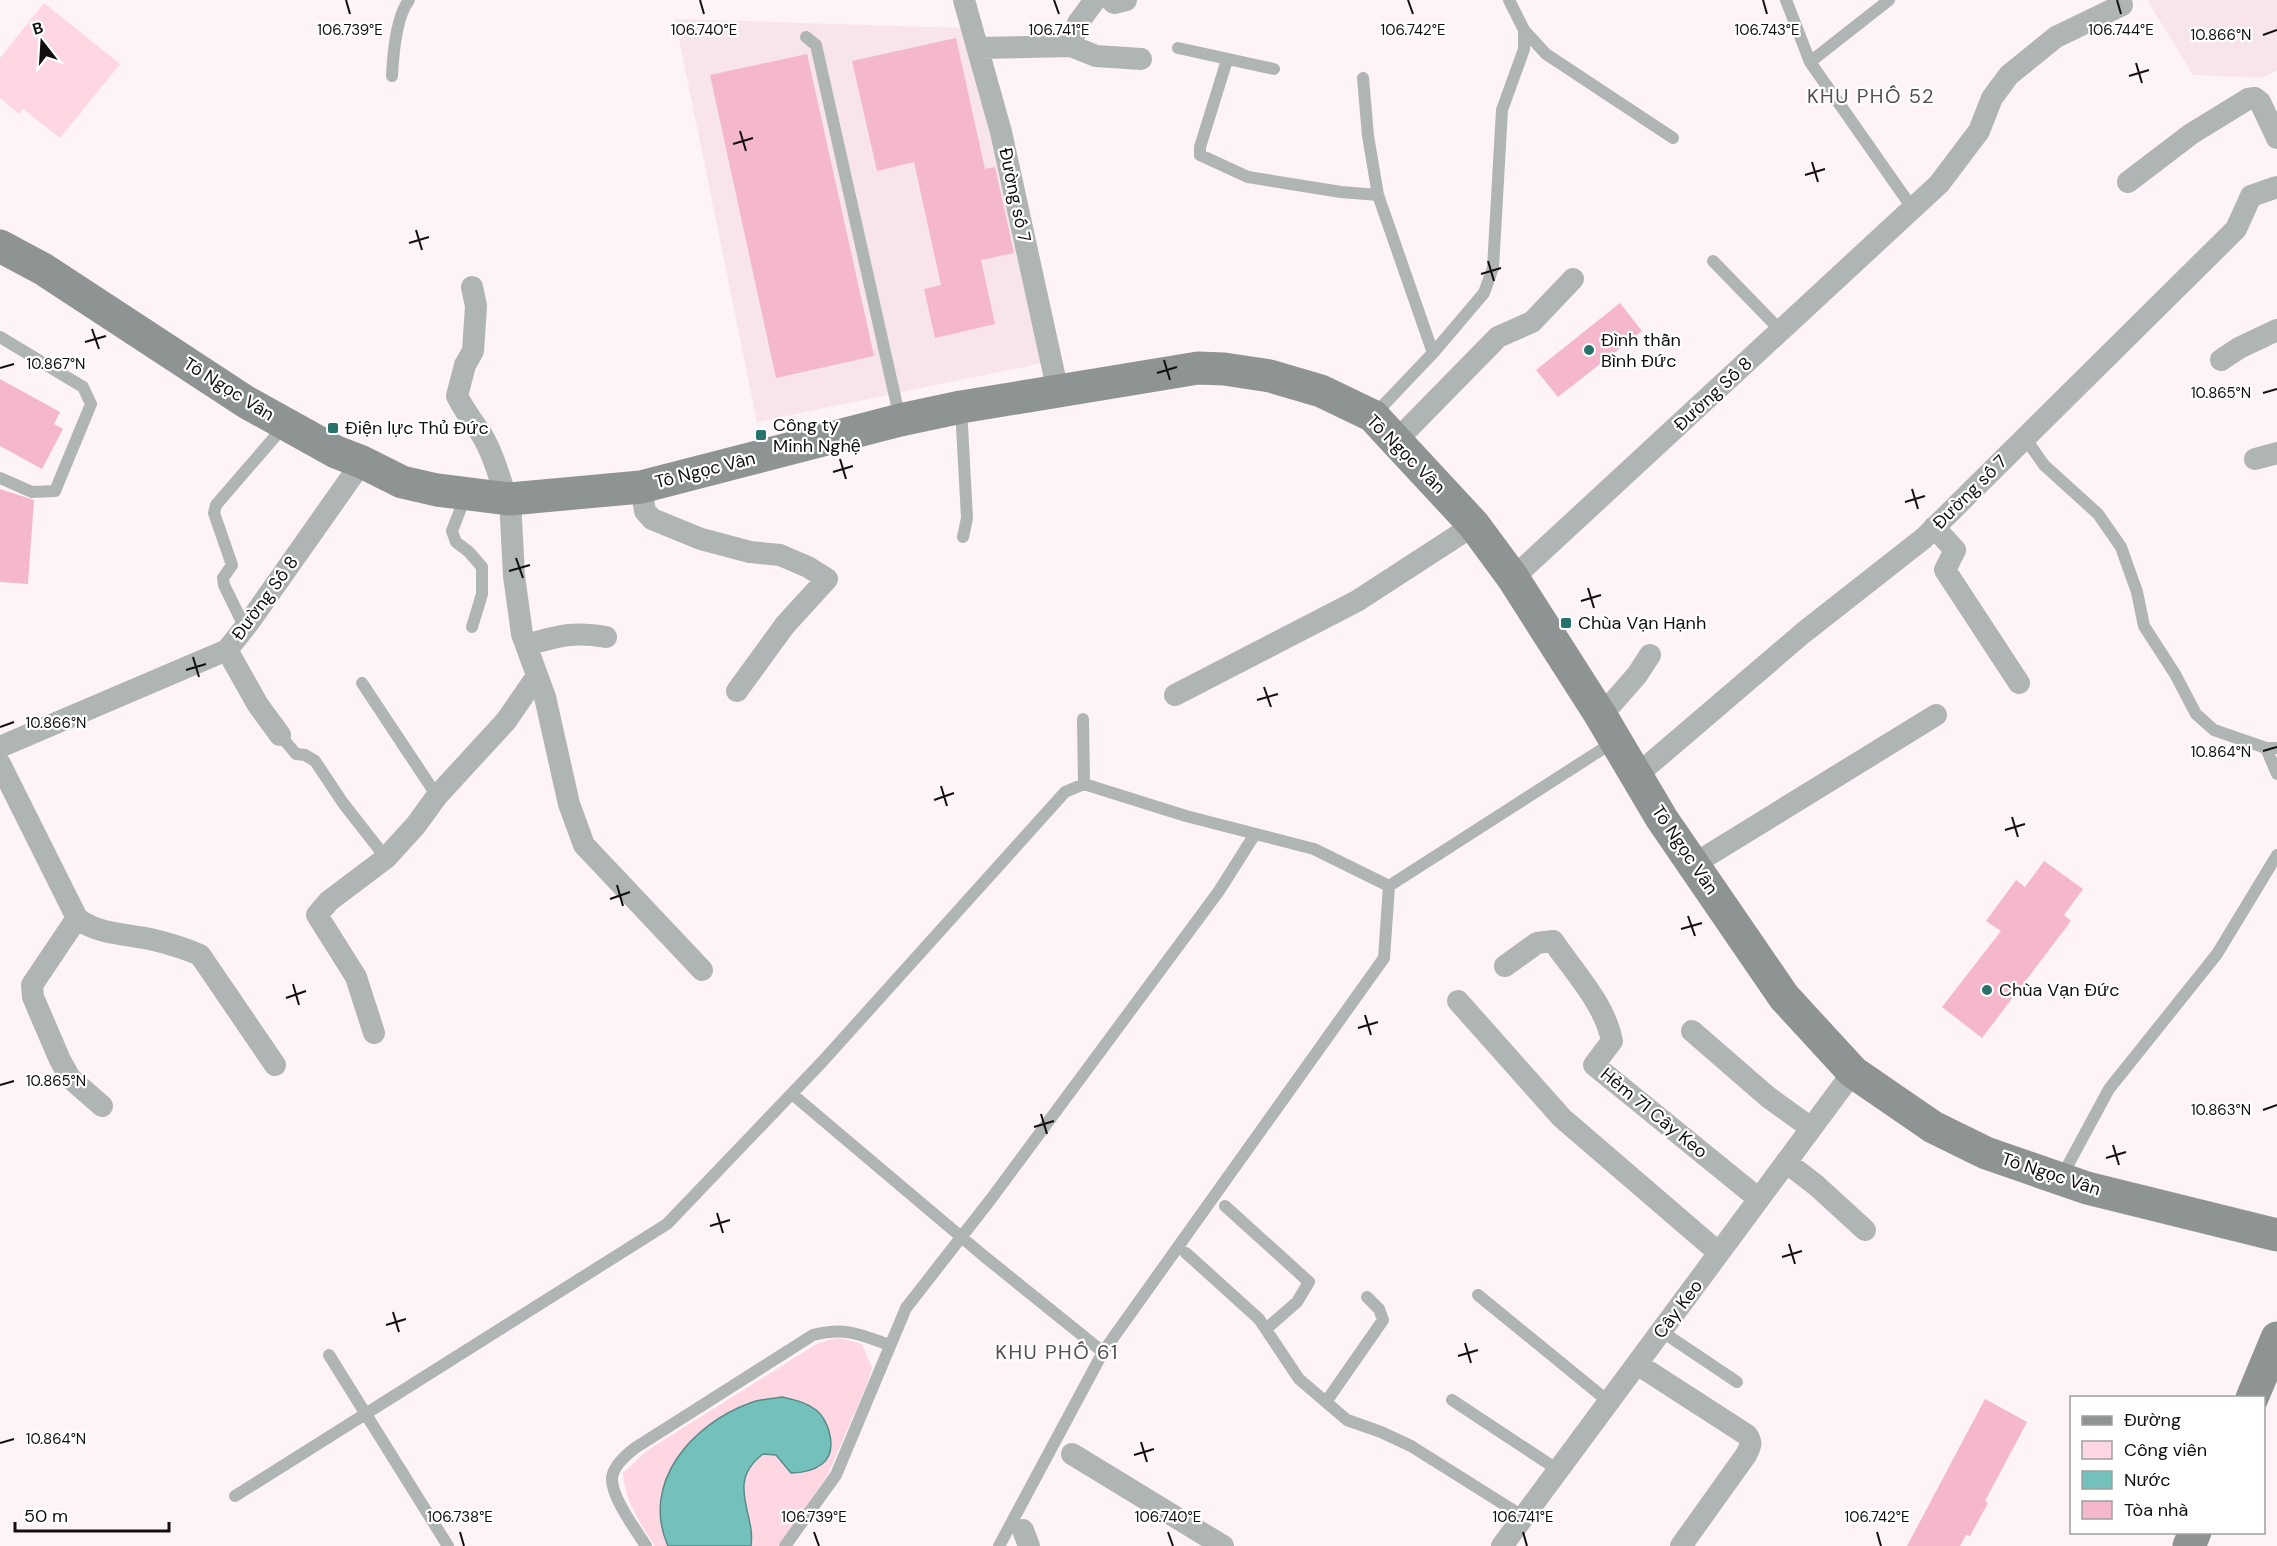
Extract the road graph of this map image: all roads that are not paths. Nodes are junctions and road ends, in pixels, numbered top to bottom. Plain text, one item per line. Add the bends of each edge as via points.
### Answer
1 (409, 0) edge
2 (964, 0) edge
3 (1095, 0) edge
4 (1111, 0) edge
5 (1126, 0) edge
6 (1509, 0) edge
7 (1786, 0) edge
8 (1889, 0) edge
9 (2121, 5) dead end
10 (1524, 30) junction
11 (806, 37) dead end
12 (1071, 46) junction
13 (978, 48) junction
14 (1178, 48) dead end
15 (1141, 59) dead end
16 (1227, 60) junction
17 (1810, 62) junction
18 (1274, 69) dead end
19 (392, 76) dead end
20 (1363, 78) dead end
21 (1673, 138) dead end
22 (2277, 138) edge
23 (2128, 182) dead end
24 (2277, 187) edge
25 (1377, 195) junction
26 (1913, 209) junction
27 (0, 246) edge
28 (1713, 261) dead end
29 (1573, 279) dead end
30 (472, 287) dead end
31 (2277, 330) edge
32 (1781, 331) junction
33 (0, 338) edge
34 (1433, 353) junction
35 (2221, 360) dead end
36 (1059, 392) junction
37 (961, 407) junction
38 (1374, 416) junction
39 (900, 420) junction
40 (286, 424) junction
41 (2025, 438) junction
42 (1396, 441) junction
43 (2277, 453) edge
44 (2255, 459) dead end
45 (362, 462) junction
46 (0, 478) edge
47 (641, 487) junction
48 (466, 494) junction
49 (508, 499) junction
50 (1474, 525) junction
51 (1934, 527) junction
52 (963, 537) dead end
53 (1513, 578) junction
54 (472, 627) dead end
55 (245, 628) junction
56 (606, 637) dead end
57 (526, 645) junction
58 (227, 650) junction
59 (1650, 655) dead end
60 (537, 676) junction
61 (362, 683) dead end
62 (2019, 683) dead end
63 (737, 691) dead end
64 (1175, 695) dead end
65 (1936, 715) dead end
66 (1083, 719) dead end
67 (1609, 729) junction
68 (280, 735) joint
69 (0, 747) edge
70 (2272, 748) edge
71 (0, 764) edge
72 (2277, 774) edge
73 (1636, 775) junction
74 (1084, 784) junction
75 (438, 796) junction
76 (1255, 834) junction
77 (2277, 855) edge
78 (386, 858) junction
79 (1694, 864) junction
80 (1389, 885) junction
81 (77, 918) junction
82 (1505, 966) dead end
83 (702, 970) dead end
84 (1458, 1001) dead end
85 (1692, 1031) dead end
86 (374, 1033) dead end
87 (275, 1065) dead end
88 (1853, 1072) junction
89 (792, 1094) junction
90 (102, 1106) dead end
91 (1811, 1128) junction
92 (1786, 1162) junction
93 (2061, 1178) junction
94 (1759, 1199) junction
95 (1225, 1206) dead end
96 (2275, 1229) edge
97 (1865, 1230) dead end
98 (961, 1236) junction
99 (1186, 1253) dead end
100 (1719, 1253) junction
101 (1478, 1295) dead end
102 (1367, 1297) dead end
103 (1266, 1329) junction
104 (1661, 1331) junction
105 (2277, 1338) edge
106 (889, 1346) junction
107 (1103, 1352) junction
108 (329, 1355) dead end
109 (1637, 1364) junction
110 (1737, 1382) dead end
111 (2253, 1396) edge
112 (1452, 1400) dead end
113 (1326, 1402) junction
114 (1609, 1402) junction
115 (365, 1415) junction
116 (1072, 1454) dead end
117 (1558, 1470) junction
118 (235, 1496) dead end
119 (1524, 1517) junction
120 (448, 1546) edge
121 (646, 1546) edge
122 (785, 1546) edge
123 (999, 1546) edge
124 (1223, 1546) edge
125 (1502, 1546) edge
126 (1681, 1546) edge

1 - 19 lane via 403,8
2 - 13 street, Đường số 7
3 - 12 street via 1078,23
4 - 5 street
6 - 10 lane
7 - 17 lane
8 - 17 lane
9 - 26 street, Đường Số 8 via 2056,37 2009,75 1992,98 1979,131 1939,184
10 - 21 lane via 1546,54
10 - 34 lane via 1524,49 1502,110 1493,268 1484,293
11 - 39 lane via 816,45
12 - 13 street
12 - 15 street via 1096,56
13 - 36 street, Đường số 7 via 1001,132
14 - 16 lane
16 - 18 lane
16 - 25 lane via 1200,155 1248,177
17 - 26 lane
20 - 25 lane
22 - 23 street via 2260,102 2248,99 2191,134
24 - 41 street, Đường số 7 via 2250,195 2236,229
25 - 34 lane
26 - 32 street, Đường Số 8
27 - 40 main road, Tô Ngọc Vân via 43,269 239,398
28 - 32 lane
29 - 42 street via 1532,322 1498,337
30 - 49 street via 476,306 473,351 457,396 494,460
31 - 35 street
32 - 53 street, Đường Số 8
33 - 46 lane via 83,387 91,404 55,491 32,492
34 - 38 lane
36 - 37 main road, Tô Ngọc Vân
36 - 38 main road, Tô Ngọc Vân via 1198,368 1224,369 1270,376 1321,391
37 - 39 main road, Tô Ngọc Vân
37 - 52 lane via 967,518
38 - 42 main road, Tô Ngọc Vân
39 - 47 main road, Tô Ngọc Vân
40 - 45 main road, Tô Ngọc Vân
40 - 55 lane via 216,505 214,513 232,565 223,578 224,585
41 - 51 street, Đường số 7
41 - 70 lane via 2044,465 2098,514 2121,547 2144,626 2196,714 2214,730
42 - 50 main road, Tô Ngọc Vân
43 - 44 street
45 - 48 main road, Tô Ngọc Vân via 402,482
45 - 55 street, Đường Số 8
47 - 49 main road, Tô Ngọc Vân
47 - 63 street via 645,511 652,519 711,542 780,555 826,579 785,625
48 - 49 main road, Tô Ngọc Vân
48 - 54 lane via 452,531 456,542 482,567 482,594
49 - 57 street via 514,576
50 - 53 main road, Tô Ngọc Vân
50 - 64 street via 1357,601
51 - 62 street via 1955,550 1945,570
51 - 73 street, Đường số 7
53 - 67 main road, Tô Ngọc Vân
55 - 58 street, Đường Số 8
56 - 57 street via 581,632
57 - 60 street
58 - 68 street
58 - 69 street, Đường Số 8
59 - 67 street
60 - 75 street via 506,720
60 - 83 street via 569,804 584,845
61 - 75 lane
65 - 79 street
66 - 74 lane
67 - 73 main road, Tô Ngọc Vân
67 - 80 lane
68 - 78 lane via 296,754 315,761
70 - 72 lane
71 - 81 street
73 - 79 main road, Tô Ngọc Vân
74 - 76 lane
74 - 89 lane via 1065,792 1050,806
75 - 78 street
76 - 80 lane via 1314,849
76 - 98 lane via 1219,891
77 - 93 lane via 2217,954 2109,1089
78 - 86 street via 329,901 317,915 356,977
79 - 88 main road, Tô Ngọc Vân via 1784,998
80 - 107 lane via 1384,958
81 - 87 street via 87,926 153,940 200,956
81 - 90 street via 32,986 33,997 70,1078
82 - 94 street, Hẻm 71 Cây Keo via 1536,943 1553,941 1609,1026 1612,1041 1594,1065
84 - 100 street via 1562,1118
85 - 91 street via 1768,1097
88 - 91 street, Cây Keo
88 - 93 main road, Tô Ngọc Vân via 1933,1127 1986,1153
89 - 98 lane
89 - 115 lane via 667,1224
91 - 92 street, Cây Keo
92 - 94 street, Cây Keo
92 - 97 street
93 - 96 main road, Tô Ngọc Vân via 2087,1188
94 - 100 street, Cây Keo
95 - 103 lane via 1309,1282 1297,1302
98 - 106 lane via 906,1308
98 - 107 lane
99 - 103 lane
100 - 104 street, Cây Keo
101 - 114 lane
102 - 113 lane via 1383,1320
103 - 113 lane via 1299,1379
104 - 109 street, Cây Keo
104 - 110 lane
105 - 111 main road
106 - 121 lane via 856,1333 833,1330 813,1335 628,1454 612,1476 631,1524
106 - 122 lane via 836,1475
107 - 123 lane
108 - 115 lane
109 - 114 street, Cây Keo
109 - 126 street via 1751,1440 1746,1455
112 - 117 lane
113 - 119 lane via 1347,1420 1411,1446
114 - 117 street, Cây Keo
115 - 118 lane
115 - 120 lane
116 - 124 street
117 - 119 street, Cây Keo
119 - 125 street, Cây Keo

